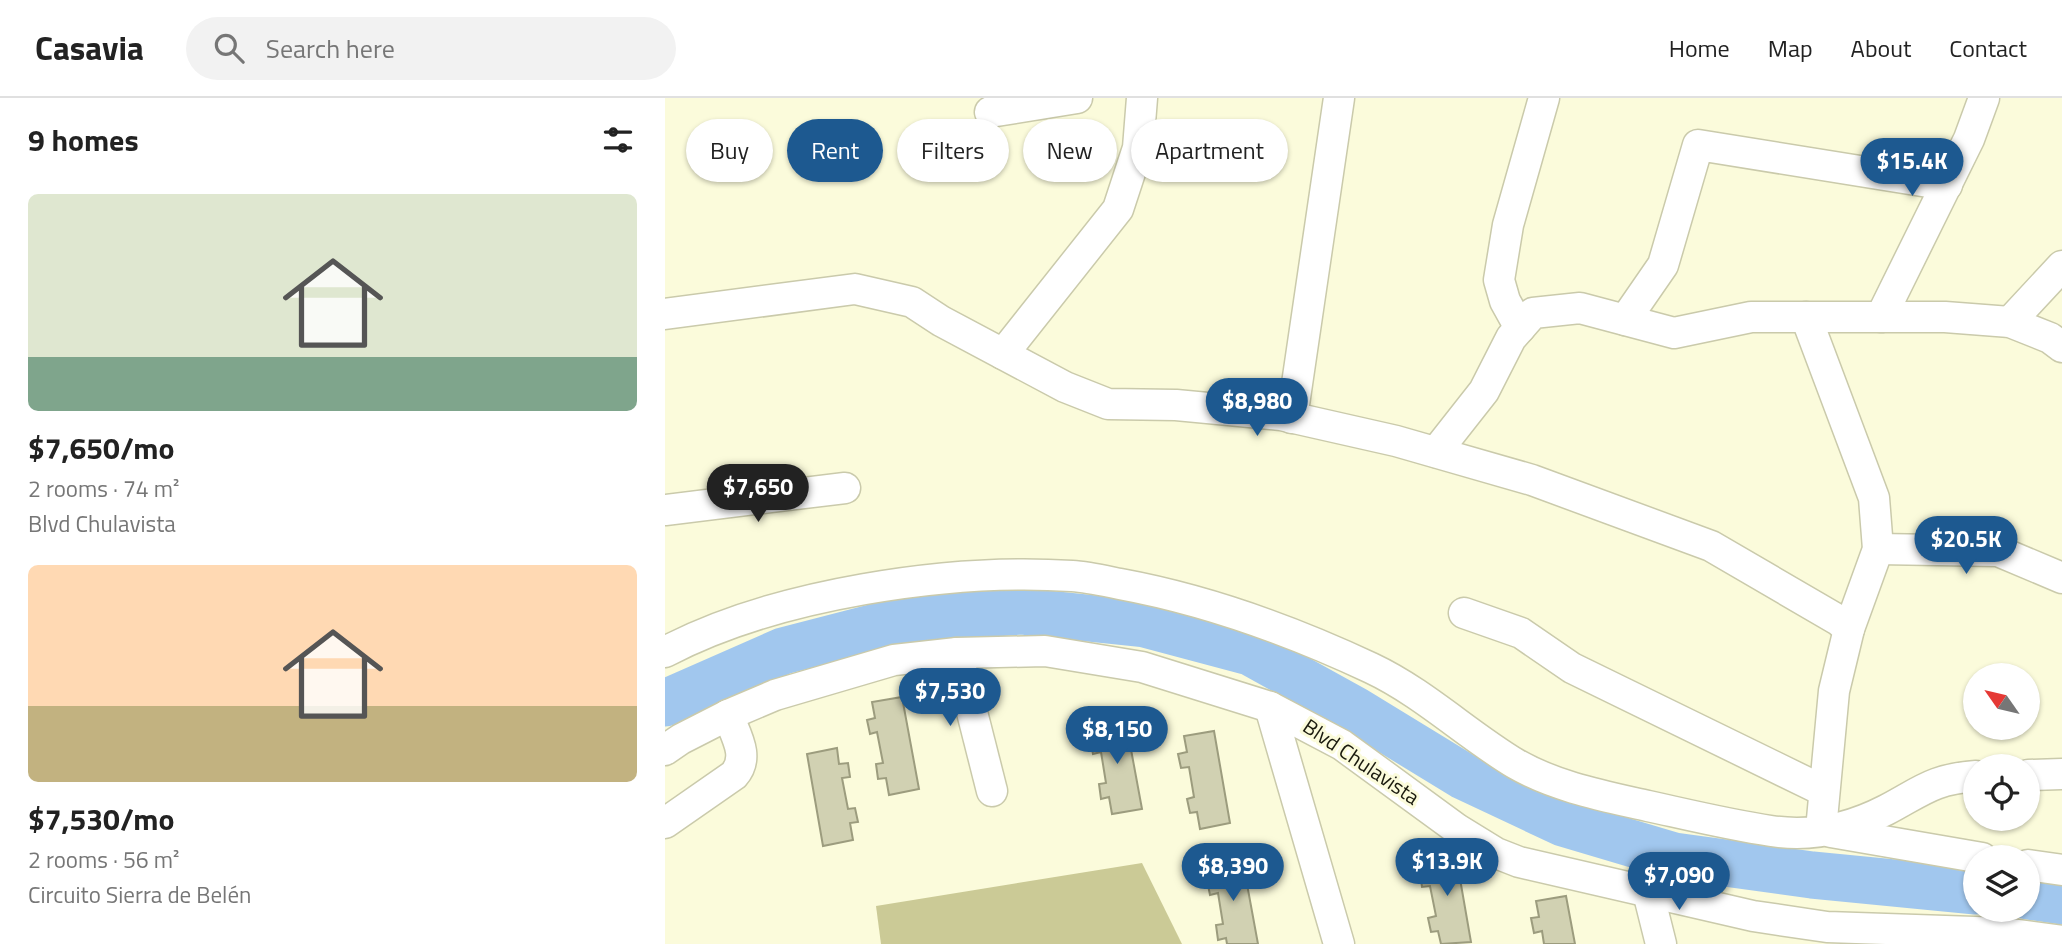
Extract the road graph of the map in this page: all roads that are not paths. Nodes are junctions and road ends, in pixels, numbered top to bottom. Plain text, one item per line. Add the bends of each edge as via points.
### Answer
1 (1077, 98) edge
2 (1142, 98) edge
3 (1339, 98) edge
4 (1544, 98) edge
5 (1984, 98) edge
6 (990, 112) dead end
7 (1947, 185) junction
8 (2062, 266) edge
9 (665, 314) edge
10 (1806, 317) junction
11 (1881, 317) junction
12 (1625, 320) junction
13 (2010, 322) junction
14 (1520, 328) junction
15 (2062, 347) edge
16 (1003, 354) junction
17 (1292, 418) junction
18 (1436, 452) junction
19 (845, 488) dead end
20 (665, 510) edge
21 (1878, 549) junction
22 (2062, 578) edge
23 (1464, 613) dead end
24 (1849, 629) junction
25 (665, 652) edge
26 (957, 653) junction
27 (1270, 707) junction
28 (729, 715) junction
29 (665, 750) edge
30 (2062, 774) edge
31 (2040, 775) edge
32 (1963, 777) edge
33 (992, 791) dead end
34 (1824, 791) junction
35 (665, 823) edge
36 (1821, 830) junction
37 (1963, 855) edge
38 (2040, 867) edge
39 (2062, 870) edge
40 (1648, 892) junction
41 (2062, 941) edge
42 (1339, 944) edge
43 (1661, 944) edge

1 - 6 street
2 - 16 street via 1138,148 1118,209
3 - 17 street
4 - 14 street via 1499,280
5 - 7 street
7 - 11 street
7 - 12 street via 1698,145 1663,265
8 - 13 street
9 - 16 street via 855,289 912,302
10 - 11 street
10 - 12 street via 1751,317 1674,333
10 - 21 street via 1874,498
11 - 13 street
12 - 14 street via 1580,308 1533,313
13 - 15 street
14 - 18 street via 1484,391
16 - 17 street via 1108,404 1176,405
17 - 18 street
18 - 24 street via 1532,480 1711,546
19 - 20 street
21 - 22 street via 1998,551
21 - 24 street
23 - 34 street via 1521,633 1573,668
24 - 34 street via 1834,691
25 - 36 street via 783,606 891,585 1000,575 1075,576 1222,609 1334,652 1403,685 1520,766 1583,792 1776,832
26 - 27 street, Blvd Chulavista via 1045,651 1090,657 1142,667
26 - 28 street, Blvd Chulavista via 894,660 775,695
26 - 33 street
27 - 40 street, Blvd Chulavista via 1342,745 1496,853
27 - 42 street
28 - 29 street, Blvd Chulavista
28 - 35 street via 743,756 741,768
30 - 31 street
32 - 36 street via 1920,789 1857,823
34 - 36 street
36 - 37 street
38 - 39 street
40 - 41 street, Blvd Chulavista via 1827,927 2004,933
40 - 43 street

